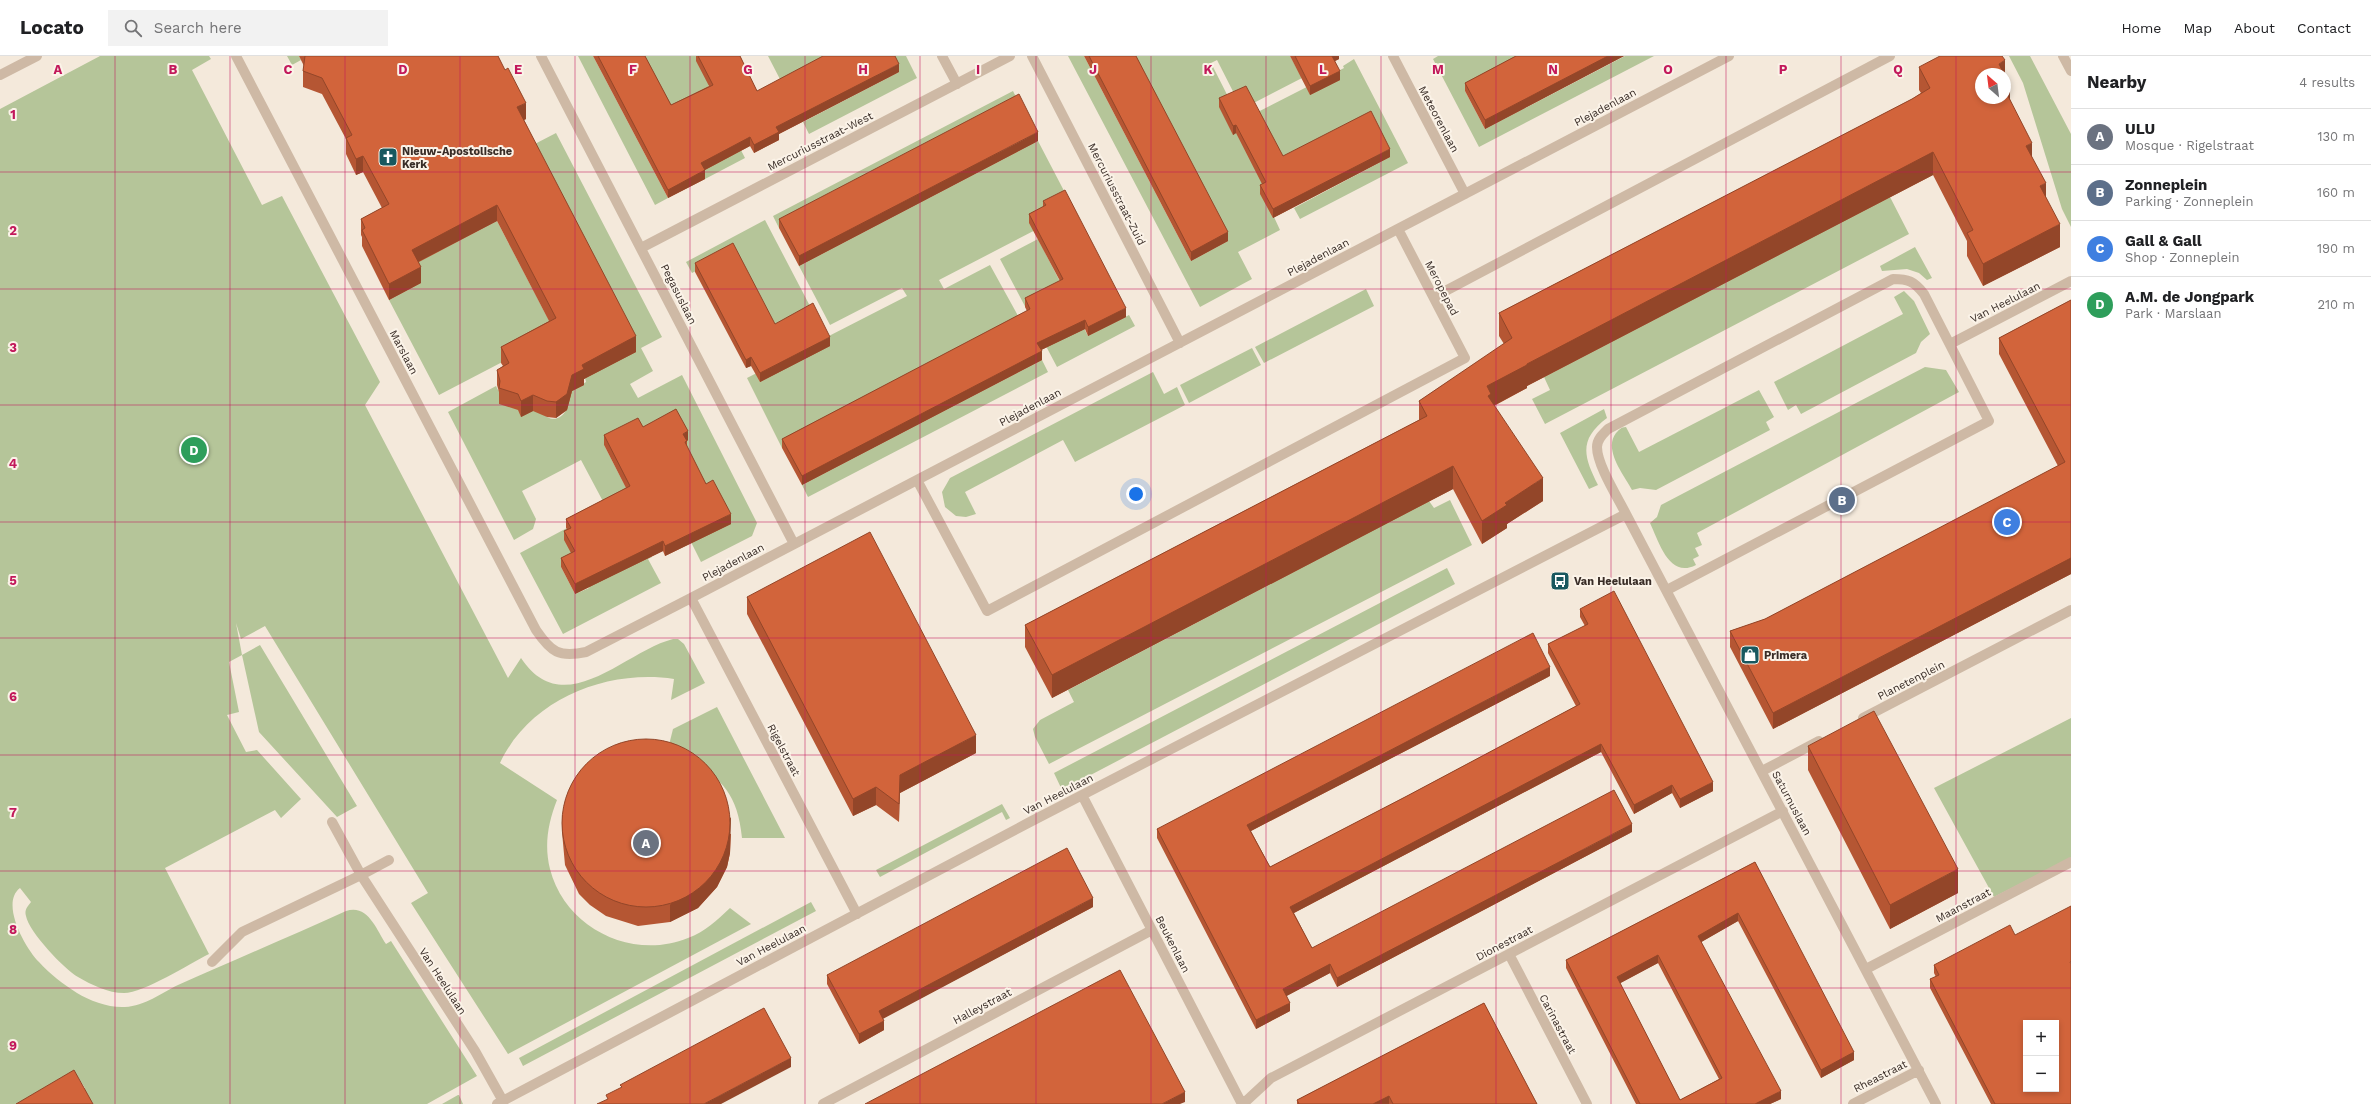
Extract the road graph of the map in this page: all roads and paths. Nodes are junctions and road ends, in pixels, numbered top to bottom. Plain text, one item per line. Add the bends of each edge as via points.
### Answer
1 (37, 56) edge
2 (236, 56) edge
3 (541, 56) edge
4 (942, 56) edge
5 (1010, 56) edge
6 (1032, 56) edge
7 (1393, 56) edge
8 (1729, 56) edge
9 (1890, 56) edge
10 (2063, 56) edge
11 (2071, 71) edge
12 (0, 75) edge
13 (957, 84) junction
14 (1464, 194) junction
15 (1398, 229) junction
16 (641, 248) junction
17 (2071, 281) edge
18 (1434, 297) junction
19 (1180, 343) junction
20 (1950, 344) junction
21 (918, 480) junction
22 (1626, 514) junction
23 (794, 544) junction
24 (1667, 590) junction
25 (691, 598) junction
26 (2070, 610) edge
27 (557, 653) joint
28 (1853, 723) edge
29 (1825, 738) edge
30 (1762, 771) junction
31 (1082, 795) junction
32 (1783, 811) junction
33 (332, 822) dead end
34 (389, 860) dead end
35 (2071, 862) edge
36 (361, 875) junction
37 (857, 914) junction
38 (1152, 930) junction
39 (1509, 954) junction
40 (212, 962) dead end
41 (1866, 969) junction
42 (1919, 1070) junction
43 (500, 1102) edge
44 (823, 1104) edge
45 (1243, 1104) edge
46 (1587, 1104) edge
47 (1853, 1104) edge
48 (1936, 1104) edge

1 - 12 street
2 - 27 street, Marslaan via 536,630 546,645
3 - 16 street, Pegasuslaan
4 - 13 street
5 - 13 street, Mercuriusstraat-West
6 - 19 street, Mercuriusstraat-Zuid
7 - 14 street, Meteorenlaan
8 - 14 street, Plejadenlaan
9 - 18 street
10 - 11 street
13 - 16 street, Mercuriusstraat-West
14 - 15 street, Plejadenlaan
15 - 18 street, Meropepad
15 - 19 street, Plejadenlaan
16 - 23 street, Pegasuslaan
17 - 20 street, Van Heelulaan
18 - 21 street, Meropepad via 1465,358 987,611
19 - 21 street, Plejadenlaan
20 - 22 street, Saturnuslaan via 1917,284 1908,279 1893,279 1749,354 1608,429 1598,439 1596,447 1599,458
20 - 24 street, Saturnuslaan via 1989,421
21 - 23 street, Plejadenlaan
22 - 24 street, Saturnuslaan
22 - 31 street, Van Heelulaan
23 - 25 street, Plejadenlaan
24 - 30 street, Saturnuslaan
25 - 27 street, Plejadenlaan via 586,652 573,655
25 - 37 street, Rigelstraat
26 - 28 street, Planetenplein
29 - 30 street
30 - 32 street, Saturnuslaan
31 - 37 street, Van Heelulaan
31 - 38 street, Beukenlaan
32 - 39 street, Dionestraat
32 - 41 street, Saturnuslaan
33 - 36 street, Van Heelulaan
34 - 36 street
35 - 41 street, Maanstraat
36 - 40 street via 242,932
36 - 43 street, Van Heelulaan via 475,1051
37 - 43 street, Van Heelulaan
38 - 44 street, Halleystraat
38 - 45 street, Beukenlaan
39 - 45 street, Dionestraat via 1271,1078
39 - 46 street, Carinastraat
41 - 42 street, Saturnuslaan
42 - 47 street, Rheastraat
42 - 48 street, Saturnuslaan

